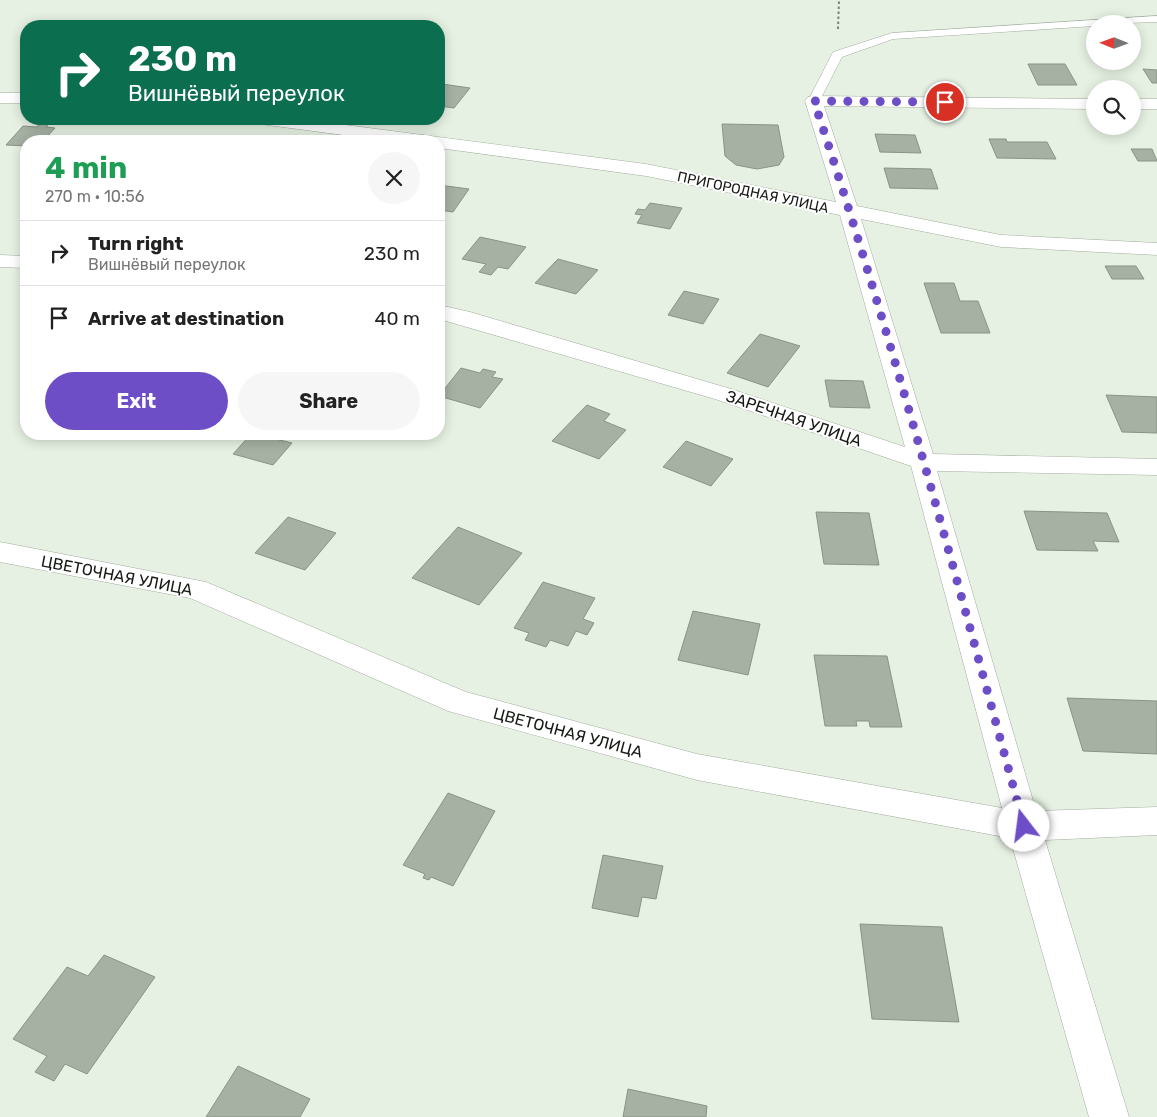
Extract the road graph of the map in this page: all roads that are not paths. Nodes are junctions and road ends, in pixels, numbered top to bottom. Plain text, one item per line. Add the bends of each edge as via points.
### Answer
1 (1157, 19) edge
2 (0, 98) edge
3 (20, 98) edge
4 (814, 101) junction
5 (1086, 104) edge
6 (1141, 104) edge
7 (1157, 104) edge
8 (306, 125) edge
9 (383, 135) edge
10 (445, 144) edge
11 (850, 212) junction
12 (1157, 249) edge
13 (0, 261) edge
14 (20, 262) edge
15 (445, 313) edge
16 (924, 462) junction
17 (1157, 467) edge
18 (0, 552) edge
19 (1157, 821) edge
20 (1024, 826) junction
21 (1109, 1117) edge

1 - 4 lane via 892,36 837,55
2 - 3 street
4 - 5 street
4 - 11 street
6 - 7 street
8 - 9 street
10 - 11 street, ПРИГОРОДНАЯ УЛИЦА via 646,170
11 - 12 street, ПРИГОРОДНАЯ УЛИЦА via 1001,241
11 - 16 street
13 - 14 street
15 - 16 street, ЗАРЕЧНАЯ УЛИЦА via 723,394
16 - 17 street, ЗАРЕЧНАЯ УЛИЦА
16 - 20 street
18 - 20 street, ЦВЕТОЧНАЯ УЛИЦА via 196,589 459,702 687,764
19 - 20 street, ЦВЕТОЧНАЯ УЛИЦА
20 - 21 street

